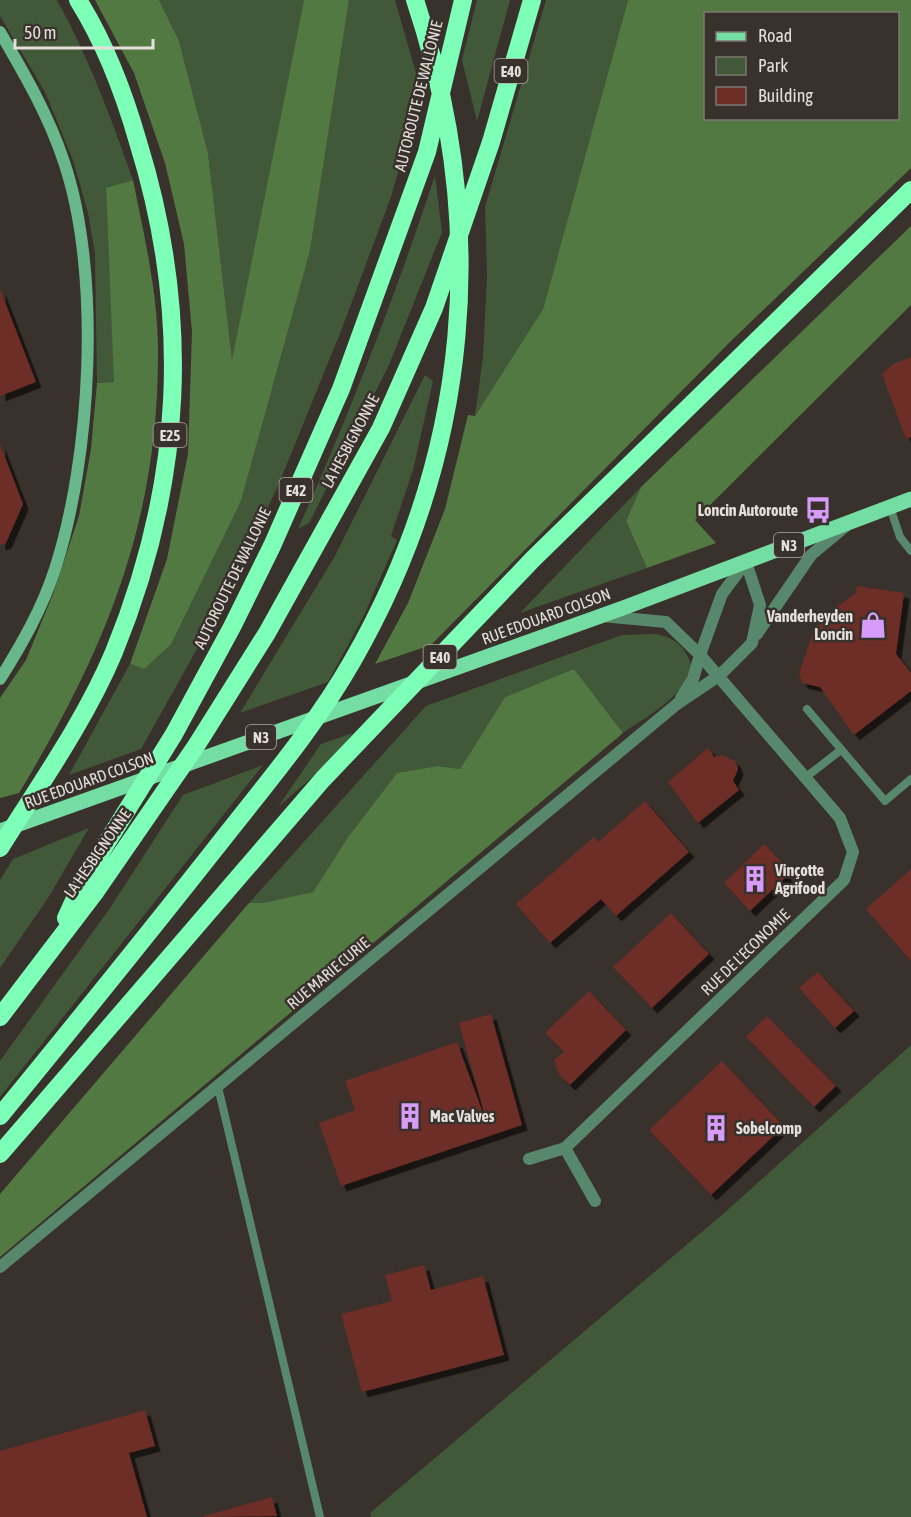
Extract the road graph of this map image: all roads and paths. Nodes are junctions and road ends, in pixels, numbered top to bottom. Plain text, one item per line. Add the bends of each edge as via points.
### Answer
1 (78, 0) edge
2 (416, 0) edge
3 (463, 0) edge
4 (532, 0) edge
5 (0, 32) edge
6 (911, 190) edge
7 (911, 499) edge
8 (890, 507) junction
9 (854, 519) junction
10 (911, 551) edge
11 (746, 562) junction
12 (600, 616) junction
13 (752, 643) junction
14 (700, 655) junction
15 (720, 675) junction
16 (0, 679) edge
17 (677, 704) junction
18 (807, 709) dead end
19 (841, 750) junction
20 (806, 777) junction
21 (911, 779) edge
22 (0, 831) edge
23 (0, 848) edge
24 (52, 946) junction
25 (0, 1017) edge
26 (218, 1087) junction
27 (0, 1116) edge
28 (565, 1148) junction
29 (0, 1154) edge
30 (529, 1159) dead end
31 (595, 1201) dead end
32 (0, 1267) edge
33 (320, 1517) edge

1 - 23 highway, E25 via 128,108 164,239 173,346 172,425 162,495 146,562 113,653 71,736
2 - 27 highway via 444,98 461,236 460,309 452,381 428,490 394,581 352,662 279,769
3 - 24 highway, AUTOROUTE DE WALLONIE / E42 via 427,152 341,389 272,546 231,627 174,734 83,880
4 - 24 highway, LA HESBIGNONNE / E40 via 491,142 434,308 381,428 267,633 202,736 96,891
5 - 16 street via 30,82 64,162 80,236 87,313 84,413 74,497 55,570 29,632
6 - 29 highway, E40 via 533,558 323,779
7 - 8 main road, N3
8 - 9 main road, N3
8 - 10 lane via 900,537
9 - 11 main road, RUE EDOUARD COLSON / N3
9 - 13 street via 811,555
11 - 12 main road, RUE EDOUARD COLSON / N3
11 - 13 street via 760,605
11 - 14 street via 722,594
12 - 14 street, RUE DE L'ECONOMIE via 666,622
12 - 22 main road, RUE EDOUARD COLSON / N3
13 - 15 street
14 - 15 street, RUE DE L'ECONOMIE
14 - 17 street via 693,679
15 - 17 street
15 - 20 street, RUE DE L'ECONOMIE
17 - 26 street, RUE MARIE CURIE
18 - 19 lane
19 - 20 lane
19 - 21 lane via 885,801
20 - 28 street, RUE DE L'ECONOMIE via 840,818 853,852 844,880
24 - 25 highway, E40
26 - 32 street, RUE MARIE CURIE
26 - 33 lane
28 - 30 street, RUE DE L'ECONOMIE
28 - 31 street

